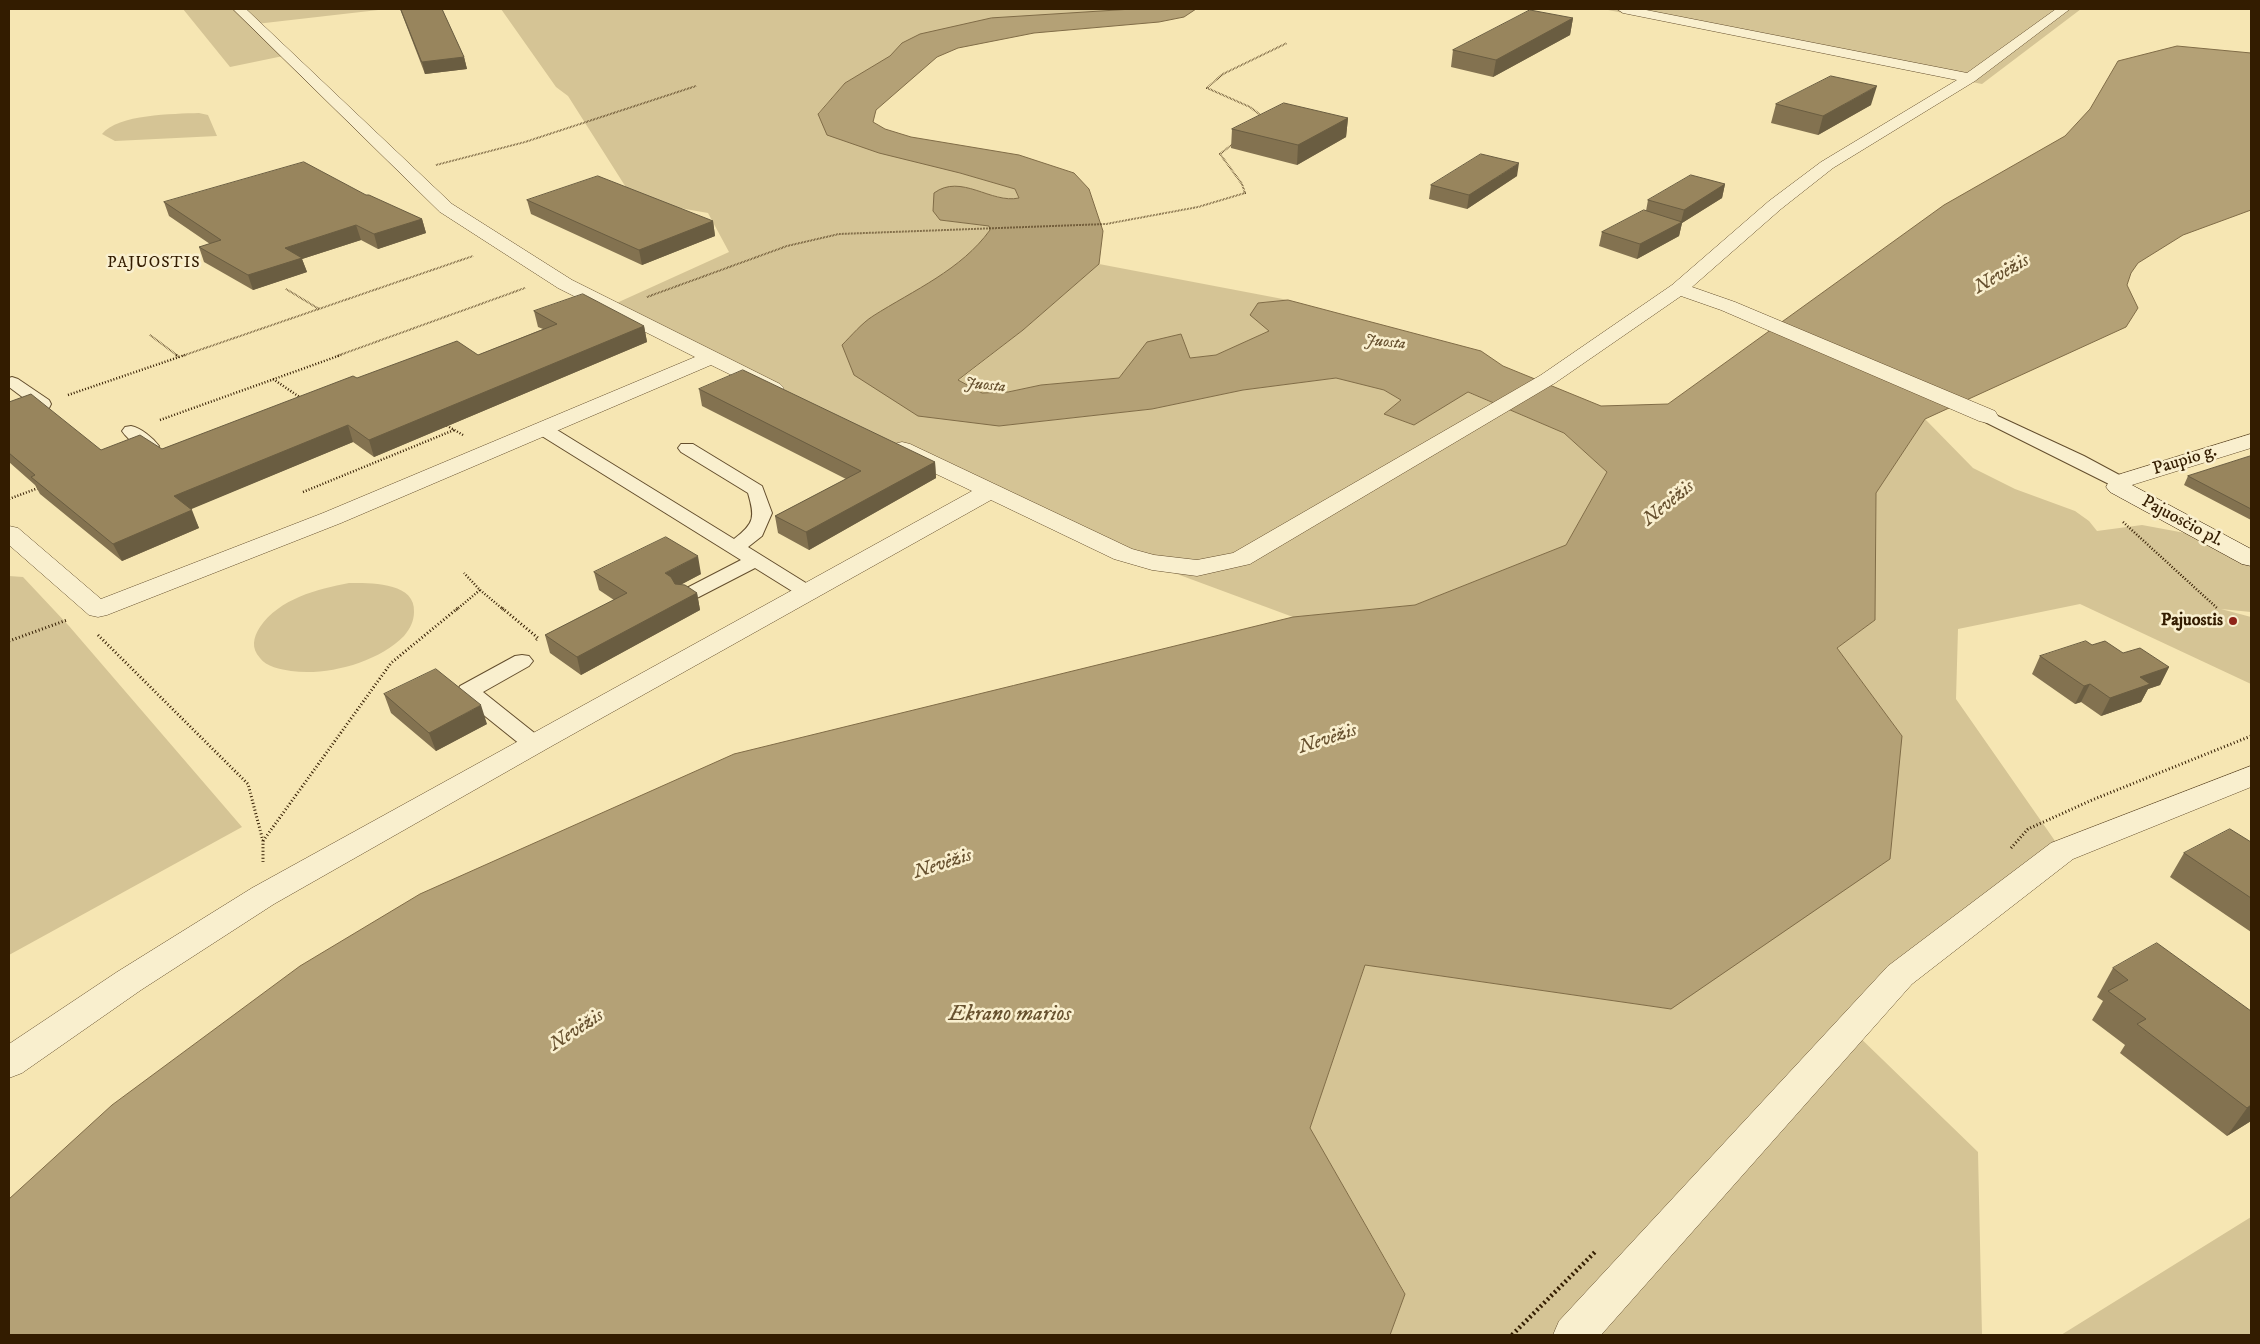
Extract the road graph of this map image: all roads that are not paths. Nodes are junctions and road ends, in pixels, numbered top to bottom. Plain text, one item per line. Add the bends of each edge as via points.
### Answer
1 (239, 9) edge
2 (1623, 9) edge
3 (2064, 9) edge
4 (1970, 78) junction
5 (1679, 289) junction
6 (710, 358) junction
7 (12, 382) dead end
8 (789, 396) edge
9 (43, 404) edge
10 (1987, 416) joint
11 (543, 429) junction
12 (131, 431) road end
13 (2251, 441) edge
14 (886, 442) edge
15 (150, 446) edge
16 (687, 448) dead end
17 (2119, 482) junction
18 (990, 491) junction
19 (9, 533) edge
20 (735, 548) junction
21 (2251, 559) edge
22 (755, 560) junction
23 (807, 592) junction
24 (686, 596) edge
25 (522, 661) road end
26 (534, 744) junction
27 (2251, 776) edge
28 (9, 1063) edge
29 (1574, 1335) edge

1 - 6 street via 446,208 554,277
2 - 4 street
3 - 4 street
4 - 5 street via 1827,165 1775,205
5 - 10 street via 1728,306
5 - 18 street via 1496,412 1241,559 1197,568 1152,562 1123,554
6 - 8 street
6 - 11 street
7 - 9 lane
10 - 17 lane
11 - 19 street via 323,521 98,609
11 - 20 lane
12 - 15 lane
13 - 17 street, Paupio g.
14 - 18 street
16 - 20 lane via 756,490 763,513 755,532
17 - 21 street, Pajuosčio pl. via 2118,487 2149,506
18 - 23 street
20 - 22 lane
22 - 23 lane
22 - 24 lane
23 - 26 street
25 - 26 lane via 468,691
26 - 28 street via 263,896 129,981
27 - 29 street via 2062,851 1900,975

